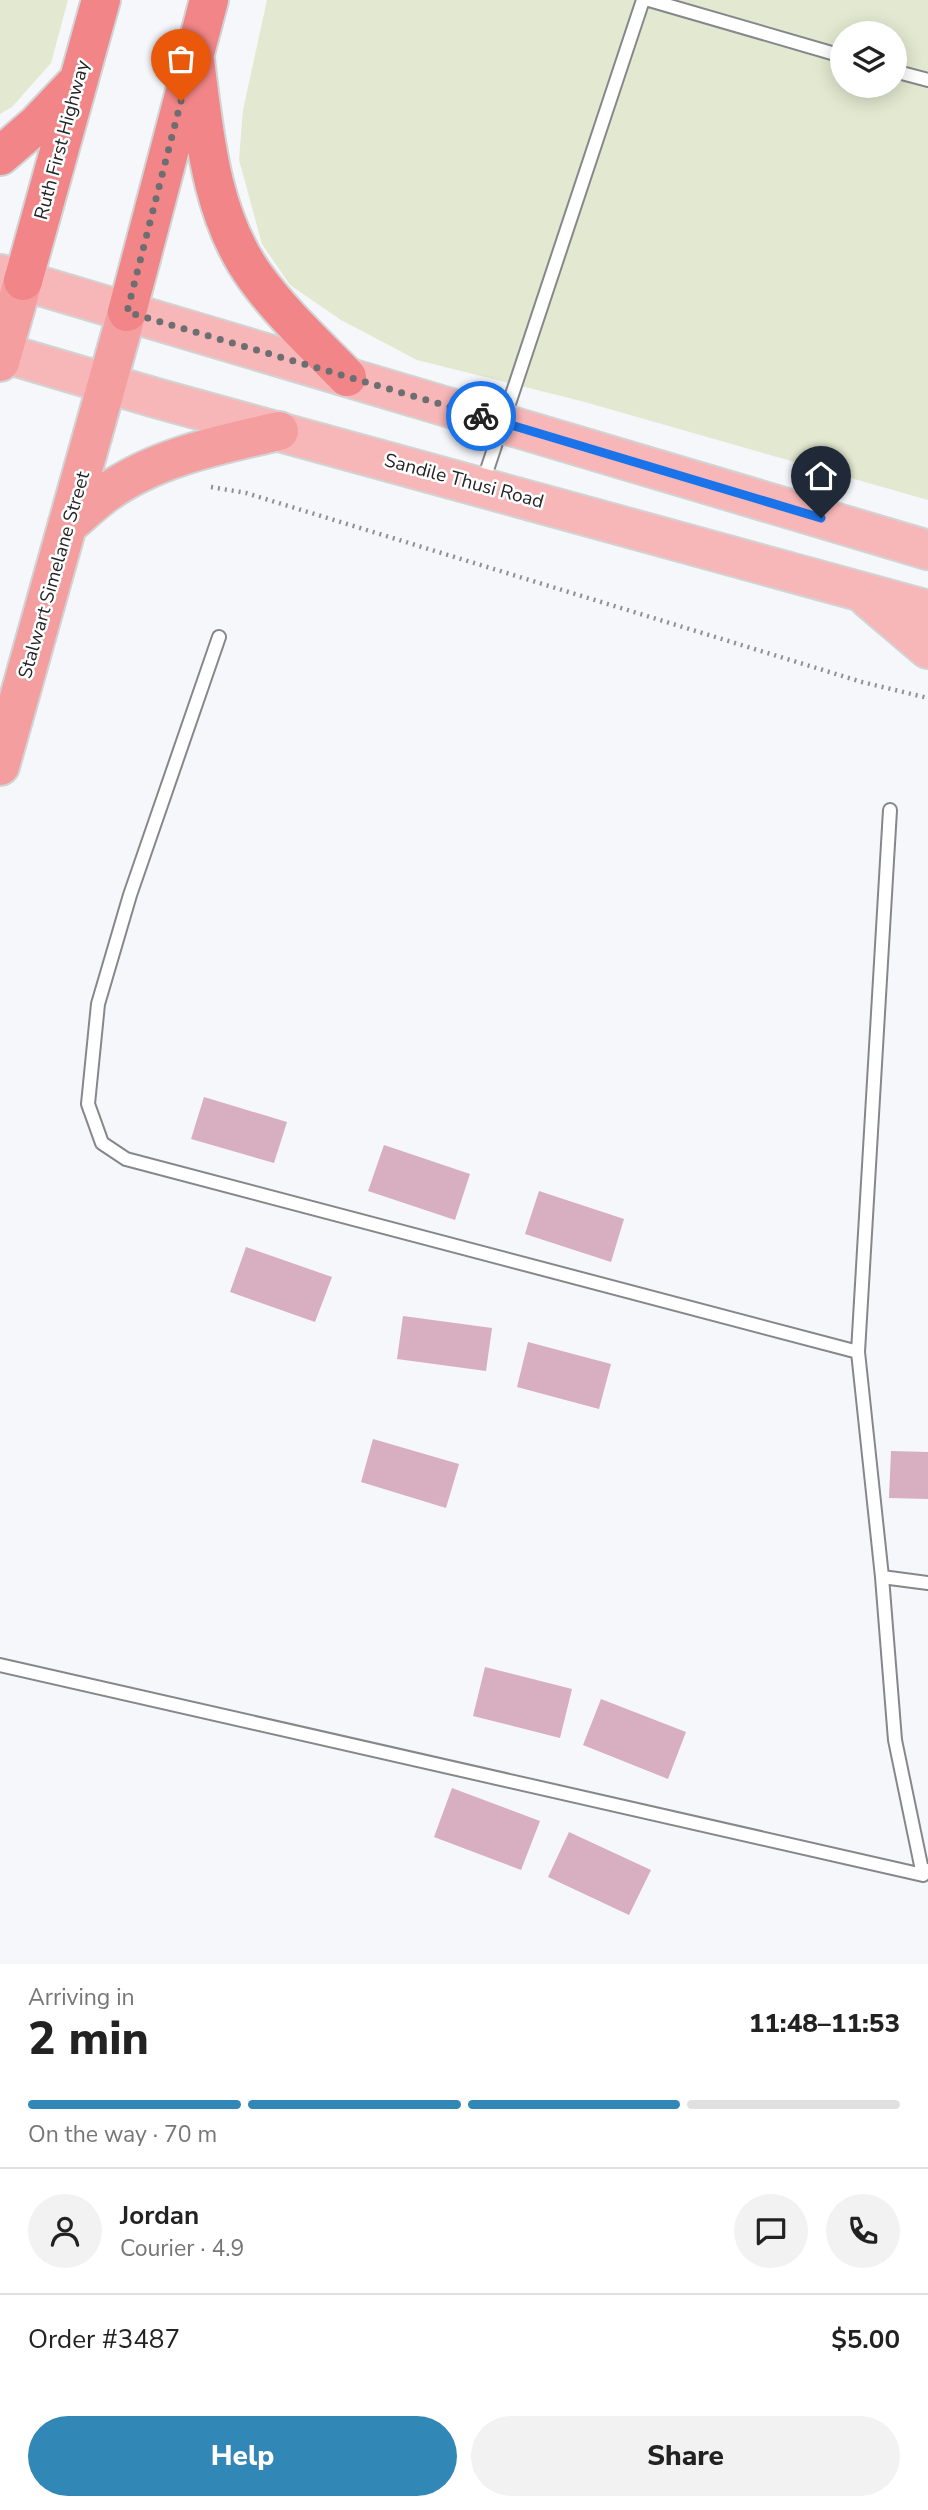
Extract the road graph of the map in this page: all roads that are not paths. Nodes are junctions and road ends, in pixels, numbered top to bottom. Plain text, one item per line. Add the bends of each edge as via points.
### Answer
1 (101, 0) edge
2 (209, 0) edge
3 (643, 0) edge
4 (649, 0) edge
5 (194, 52) junction
6 (830, 53) edge
7 (907, 74) edge
8 (928, 80) edge
9 (78, 81) junction
10 (0, 156) edge
11 (11, 278) edge
12 (127, 312) junction
13 (1, 356) edge
14 (347, 377) junction
15 (108, 384) junction
16 (502, 422) junction
17 (279, 431) junction
18 (482, 486) junction
19 (68, 525) junction
20 (848, 526) junction
21 (928, 529) edge
22 (928, 550) edge
23 (857, 590) junction
24 (928, 610) edge
25 (219, 637) dead end
26 (928, 649) edge
27 (0, 766) edge
28 (890, 810) dead end
29 (858, 1352) junction
30 (882, 1577) junction
31 (928, 1583) edge
32 (0, 1665) edge
33 (925, 1873) edge

1 - 9 highway, Ruth First Highway
2 - 5 highway
3 - 16 lane
4 - 6 lane
5 - 12 highway
5 - 14 highway via 209,169 231,235 256,279
7 - 8 lane
9 - 10 highway
9 - 11 highway, Ruth First Highway
11 - 12 main road
11 - 13 highway
12 - 14 main road
12 - 15 highway, Stalwart Simelane Street
13 - 15 main road, Sandile Thusi Road
14 - 16 main road
15 - 17 main road, Sandile Thusi Road
15 - 19 highway, Stalwart Simelane Street
16 - 18 lane
16 - 20 main road
17 - 18 main road, Sandile Thusi Road
17 - 19 highway via 157,465 106,493
18 - 23 main road, Sandile Thusi Road
19 - 27 highway, Stalwart Simelane Street
20 - 21 main road
20 - 22 main road
23 - 24 main road, Sandile Thusi Road
23 - 26 main road
25 - 29 lane via 130,895 98,1004 88,1104 102,1143 126,1159
28 - 29 lane
29 - 30 lane
30 - 31 lane
30 - 33 lane via 895,1740
32 - 33 lane

